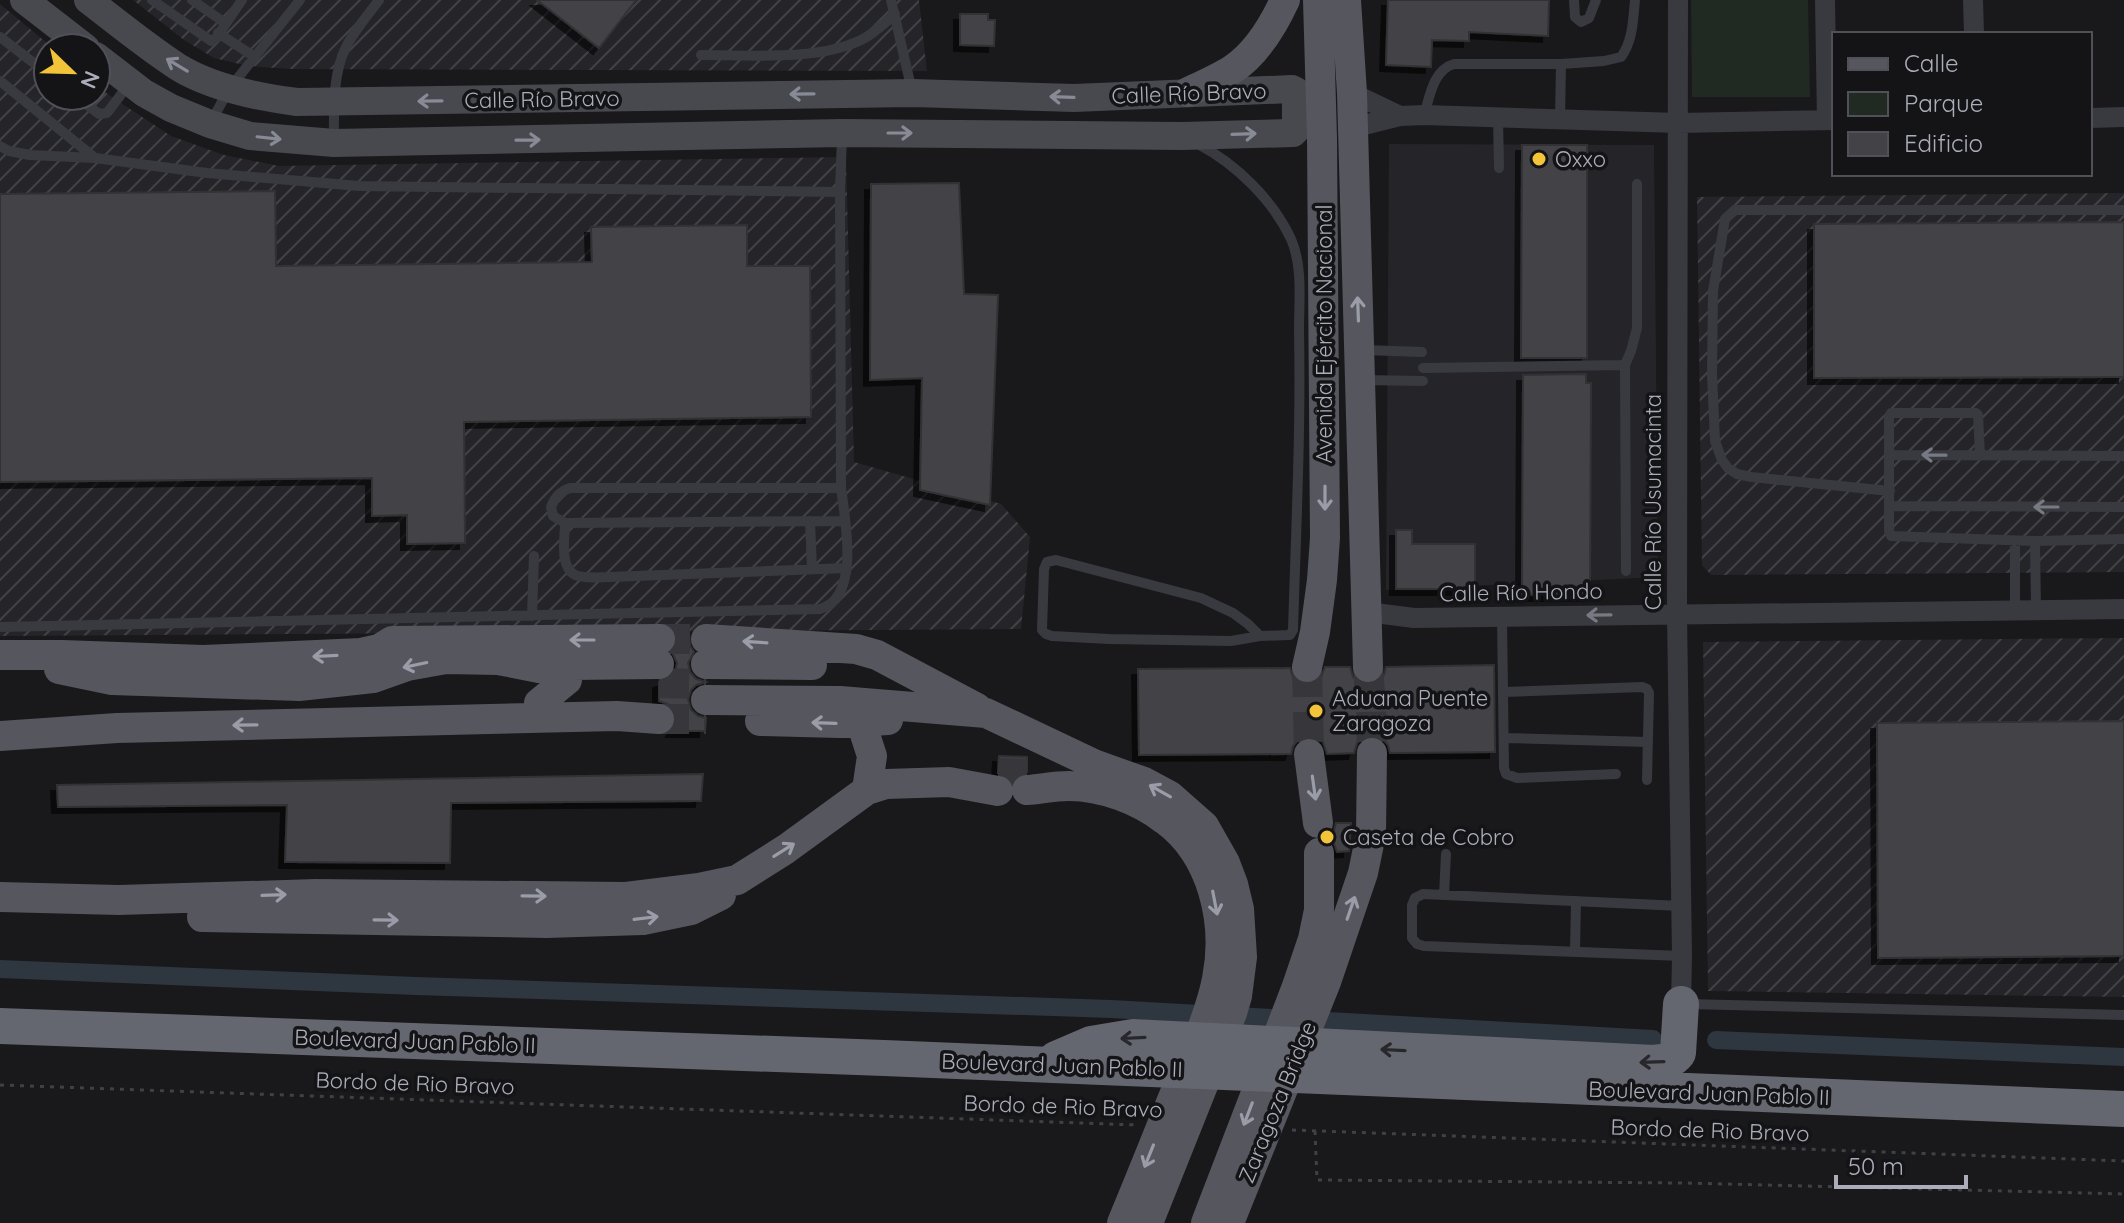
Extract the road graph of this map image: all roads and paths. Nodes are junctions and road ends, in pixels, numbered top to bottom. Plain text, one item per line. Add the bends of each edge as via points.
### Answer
1 (24, 0) edge
2 (88, 0) edge
3 (152, 0) edge
4 (192, 0) edge
5 (242, 0) edge
6 (300, 0) edge
7 (379, 0) edge
8 (891, 0) edge
9 (1285, 0) edge
10 (1318, 0) edge
11 (1333, 0) edge
12 (1346, 0) edge
13 (1574, 0) edge
14 (1596, 0) edge
15 (1635, 0) edge
16 (1678, 0) edge
17 (1825, 0) edge
18 (1973, 0) edge
19 (895, 14) junction
20 (225, 23) junction
21 (65, 32) edge
22 (1974, 32) edge
23 (218, 33) junction
24 (0, 37) edge
25 (701, 55) dead end
26 (255, 57) junction
27 (32, 62) edge
28 (1561, 64) junction
29 (112, 68) edge
30 (0, 81) edge
31 (130, 82) junction
32 (229, 89) junction
33 (1188, 92) junction
34 (913, 93) junction
35 (1352, 93) junction
36 (845, 94) junction
37 (992, 95) junction
38 (335, 102) junction
39 (112, 106) edge
40 (1424, 115) junction
41 (1400, 116) junction
42 (1498, 117) junction
43 (2124, 117) edge
44 (2092, 118) edge
45 (1560, 120) junction
46 (1831, 120) edge
47 (1679, 123) junction
48 (210, 124) junction
49 (1352, 128) junction
50 (842, 133) junction
51 (994, 133) junction
52 (1182, 136) junction
53 (334, 143) junction
54 (0, 146) edge
55 (95, 158) junction
56 (1499, 168) dead end
57 (1637, 184) dead end
58 (840, 192) junction
59 (2124, 210) edge
60 (1360, 350) junction
61 (1422, 352) dead end
62 (1625, 365) junction
63 (1423, 368) dead end
64 (1360, 380) junction
65 (1423, 381) dead end
66 (1889, 455) junction
67 (1980, 456) junction
68 (2124, 456) edge
69 (841, 488) junction
70 (1890, 491) junction
71 (1889, 506) junction
72 (2124, 507) edge
73 (810, 521) junction
74 (845, 521) junction
75 (565, 523) junction
76 (2124, 539) edge
77 (2015, 541) junction
78 (2035, 541) junction
79 (534, 556) dead end
80 (847, 568) junction
81 (812, 569) junction
82 (1626, 571) dead end
83 (2124, 609) edge
84 (2015, 610) junction
85 (2036, 610) junction
86 (1367, 612) junction
87 (1677, 614) junction
88 (532, 616) junction
89 (1502, 617) junction
90 (0, 627) edge
91 (1260, 636) junction
92 (5, 656) edge
93 (1307, 667) tunnel mouth
94 (1368, 667) tunnel mouth
95 (539, 668) junction
96 (112, 680) junction
97 (567, 680) junction
98 (659, 681) junction
99 (706, 681) junction
100 (1504, 692) junction
101 (163, 703) junction
102 (539, 703) junction
103 (986, 713) junction
104 (861, 722) junction
105 (117, 728) junction
106 (0, 736) edge
107 (1504, 738) junction
108 (1648, 742) junction
109 (1372, 753) tunnel mouth
110 (1309, 754) tunnel mouth
111 (1616, 774) dead end
112 (1647, 780) dead end
113 (867, 790) junction
114 (1318, 823) dead end
115 (1319, 853) dead end
116 (1446, 854) dead end
117 (0, 875) edge
118 (737, 880) junction
119 (0, 885) edge
120 (31, 886) junction
121 (1444, 895) junction
122 (0, 897) edge
123 (76, 899) junction
124 (1576, 901) junction
125 (1682, 906) junction
126 (0, 913) edge
127 (1575, 951) junction
128 (1682, 956) junction
129 (1228, 979) junction
130 (1681, 1004) junction
131 (2124, 1015) edge
132 (0, 1026) edge
133 (1042, 1064) junction
134 (0, 1085) edge
135 (2124, 1109) edge
136 (1144, 1125) dead end
137 (1284, 1130) dead end
138 (1315, 1131) junction
139 (2124, 1161) edge
140 (2124, 1194) edge
141 (1122, 1223) edge
142 (1148, 1223) edge
143 (1206, 1223) edge
144 (1229, 1223) edge

1 - 21 street
32 -> 2 street, Calle Río Bravo via 180,69
3 - 23 lane via 208,39
4 - 20 lane
5 - 20 lane
6 - 26 lane
7 - 38 lane via 347,45
8 - 19 lane
9 - 33 main road via 1275,23 1234,69
10 -> 93 main road, Avenida Ejército Nacional via 1325,538
11 - 49 main road via 1340,117
12 - 35 main road, Avenida Ejército Nacional
13 - 14 lane via 1575,17 1583,22
15 - 28 lane via 1633,25 1621,57
16 - 47 street, Calle Río Usumacinta
17 - 46 street
18 - 22 street
19 - 25 lane via 860,41 821,52
19 - 34 lane
20 - 23 lane
23 - 26 lane
24 - 27 lane
26 - 32 lane
28 - 40 lane via 1448,66 1437,76
28 - 45 lane
29 - 31 street, Calle Río Bravo
30 - 55 lane
31 - 39 lane
31 - 48 street, Calle Río Bravo
32 - 38 street, Calle Río Bravo via 297,102
32 - 48 lane
33 -> 37 street, Calle Río Bravo via 1074,98
52 -> 33 street, Calle Río Bravo via 1296,130 1292,89
34 - 36 street, Calle Río Bravo
34 - 37 street, Calle Río Bravo
35 - 41 street
35 - 49 main road, Avenida Ejército Nacional
36 -> 38 street, Calle Río Bravo
36 - 50 street
37 - 51 street
38 - 53 lane
40 - 41 street
40 - 42 street
41 - 49 street
42 - 45 street
42 - 56 lane
43 - 44 street
45 - 47 street
46 - 47 street
47 - 87 street, Calle Río Usumacinta
48 -> 53 street, Calle Río Bravo via 250,136
60 -> 49 main road, Avenida Ejército Nacional
50 -> 51 street, Calle Río Bravo
53 -> 50 street, Calle Río Bravo
50 - 58 lane
51 - 52 street, Calle Río Bravo
52 - 91 lane via 1216,154 1259,192 1292,241 1298,271 1293,630 1290,635
54 - 55 lane via 30,155
55 - 58 lane via 359,186
57 - 62 lane via 1637,328
58 - 69 lane
59 - 70 lane via 1729,214 1713,304 1715,441 1722,460 1737,474 1751,477
60 - 61 lane
60 - 64 main road, Avenida Ejército Nacional
62 - 63 lane
62 - 82 lane
64 - 65 lane
64 - 86 main road, Avenida Ejército Nacional
67 -> 66 lane
66 - 67 lane via 1891,413 1976,413
66 - 70 lane
67 - 68 lane
69 - 74 lane
69 - 75 lane via 570,488 551,507 553,516
70 - 71 lane
72 -> 71 lane
71 - 77 lane via 1894,537
73 - 74 lane
73 - 75 lane
73 - 81 lane
74 - 80 lane
75 - 81 lane via 565,562 578,576
76 - 78 lane
77 - 78 lane
77 - 84 lane
78 - 85 lane
79 - 88 lane
80 - 81 lane
80 - 88 lane via 835,603 820,609
83 - 85 street, Calle Río Hondo
84 - 85 street, Calle Río Hondo
84 - 87 street, Calle Río Hondo
86 - 89 street, Calle Río Hondo via 1414,618
86 - 94 main road, Avenida Ejército Nacional
87 -> 89 street, Calle Río Hondo
87 - 125 street, Calle Río Usumacinta
88 - 90 lane
89 - 100 lane
91 - 91 lane via 1231,641 1048,635 1042,630 1045,565 1056,560 1201,598 1233,613
92 - 96 main road
98 -> 92 main road via 392,641 361,653 203,660
95 -> 96 main road via 498,660 446,659 373,678 299,686
95 - 97 main road
95 - 98 main road via 572,665
96 - 101 main road
97 - 98 main road
97 - 102 main road
98 - 102 main road
98 -> 105 main road via 617,716
99 - 103 main road via 840,701
103 -> 99 main road via 856,649
104 -> 99 main road via 839,723
100 - 107 lane
100 - 108 lane via 1645,688
101 - 102 main road
101 - 105 main road
103 - 104 main road
129 -> 103 main road via 1242,957 1241,934 1233,884 1204,826 1170,796 1144,782
104 - 113 main road via 872,756
105 - 106 main road
107 - 108 lane
107 - 111 lane via 1509,776
108 - 112 lane
144 -> 109 main road, Zaragoza Bridge via 1326,982 1363,873 1371,834
110 -> 114 main road
118 -> 113 main road
113 -> 129 main road via 886,784 1012,782 1101,791 1139,804 1174,827 1200,859 1215,899
115 -> 143 main road via 1313,939
116 - 121 lane
117 - 120 main road
123 -> 118 main road via 316,894 626,897
126 -> 118 main road via 546,923 643,920 691,910 720,896
119 - 120 main road
120 - 123 main road
121 - 124 lane
121 - 127 lane via 1415,898 1412,938 1417,944
122 - 123 main road
124 - 125 lane
124 - 127 lane
125 - 128 street, Calle Río Usumacinta
127 - 128 lane
128 - 130 street, Calle Río Usumacinta
129 -> 141 main road via 1206,1016
129 - 142 main road via 1232,1013
130 - 131 lane
130 -> 133 highway via 1678,1053 1654,1063 1133,1037 1091,1044
132 - 133 highway, Boulevard Juan Pablo II
133 - 135 highway, Boulevard Juan Pablo II
134 - 136 path, Bordo de Rio Bravo
137 - 138 path, Bordo de Rio Bravo
138 - 139 path, Bordo de Rio Bravo
138 - 140 path via 1317,1180

